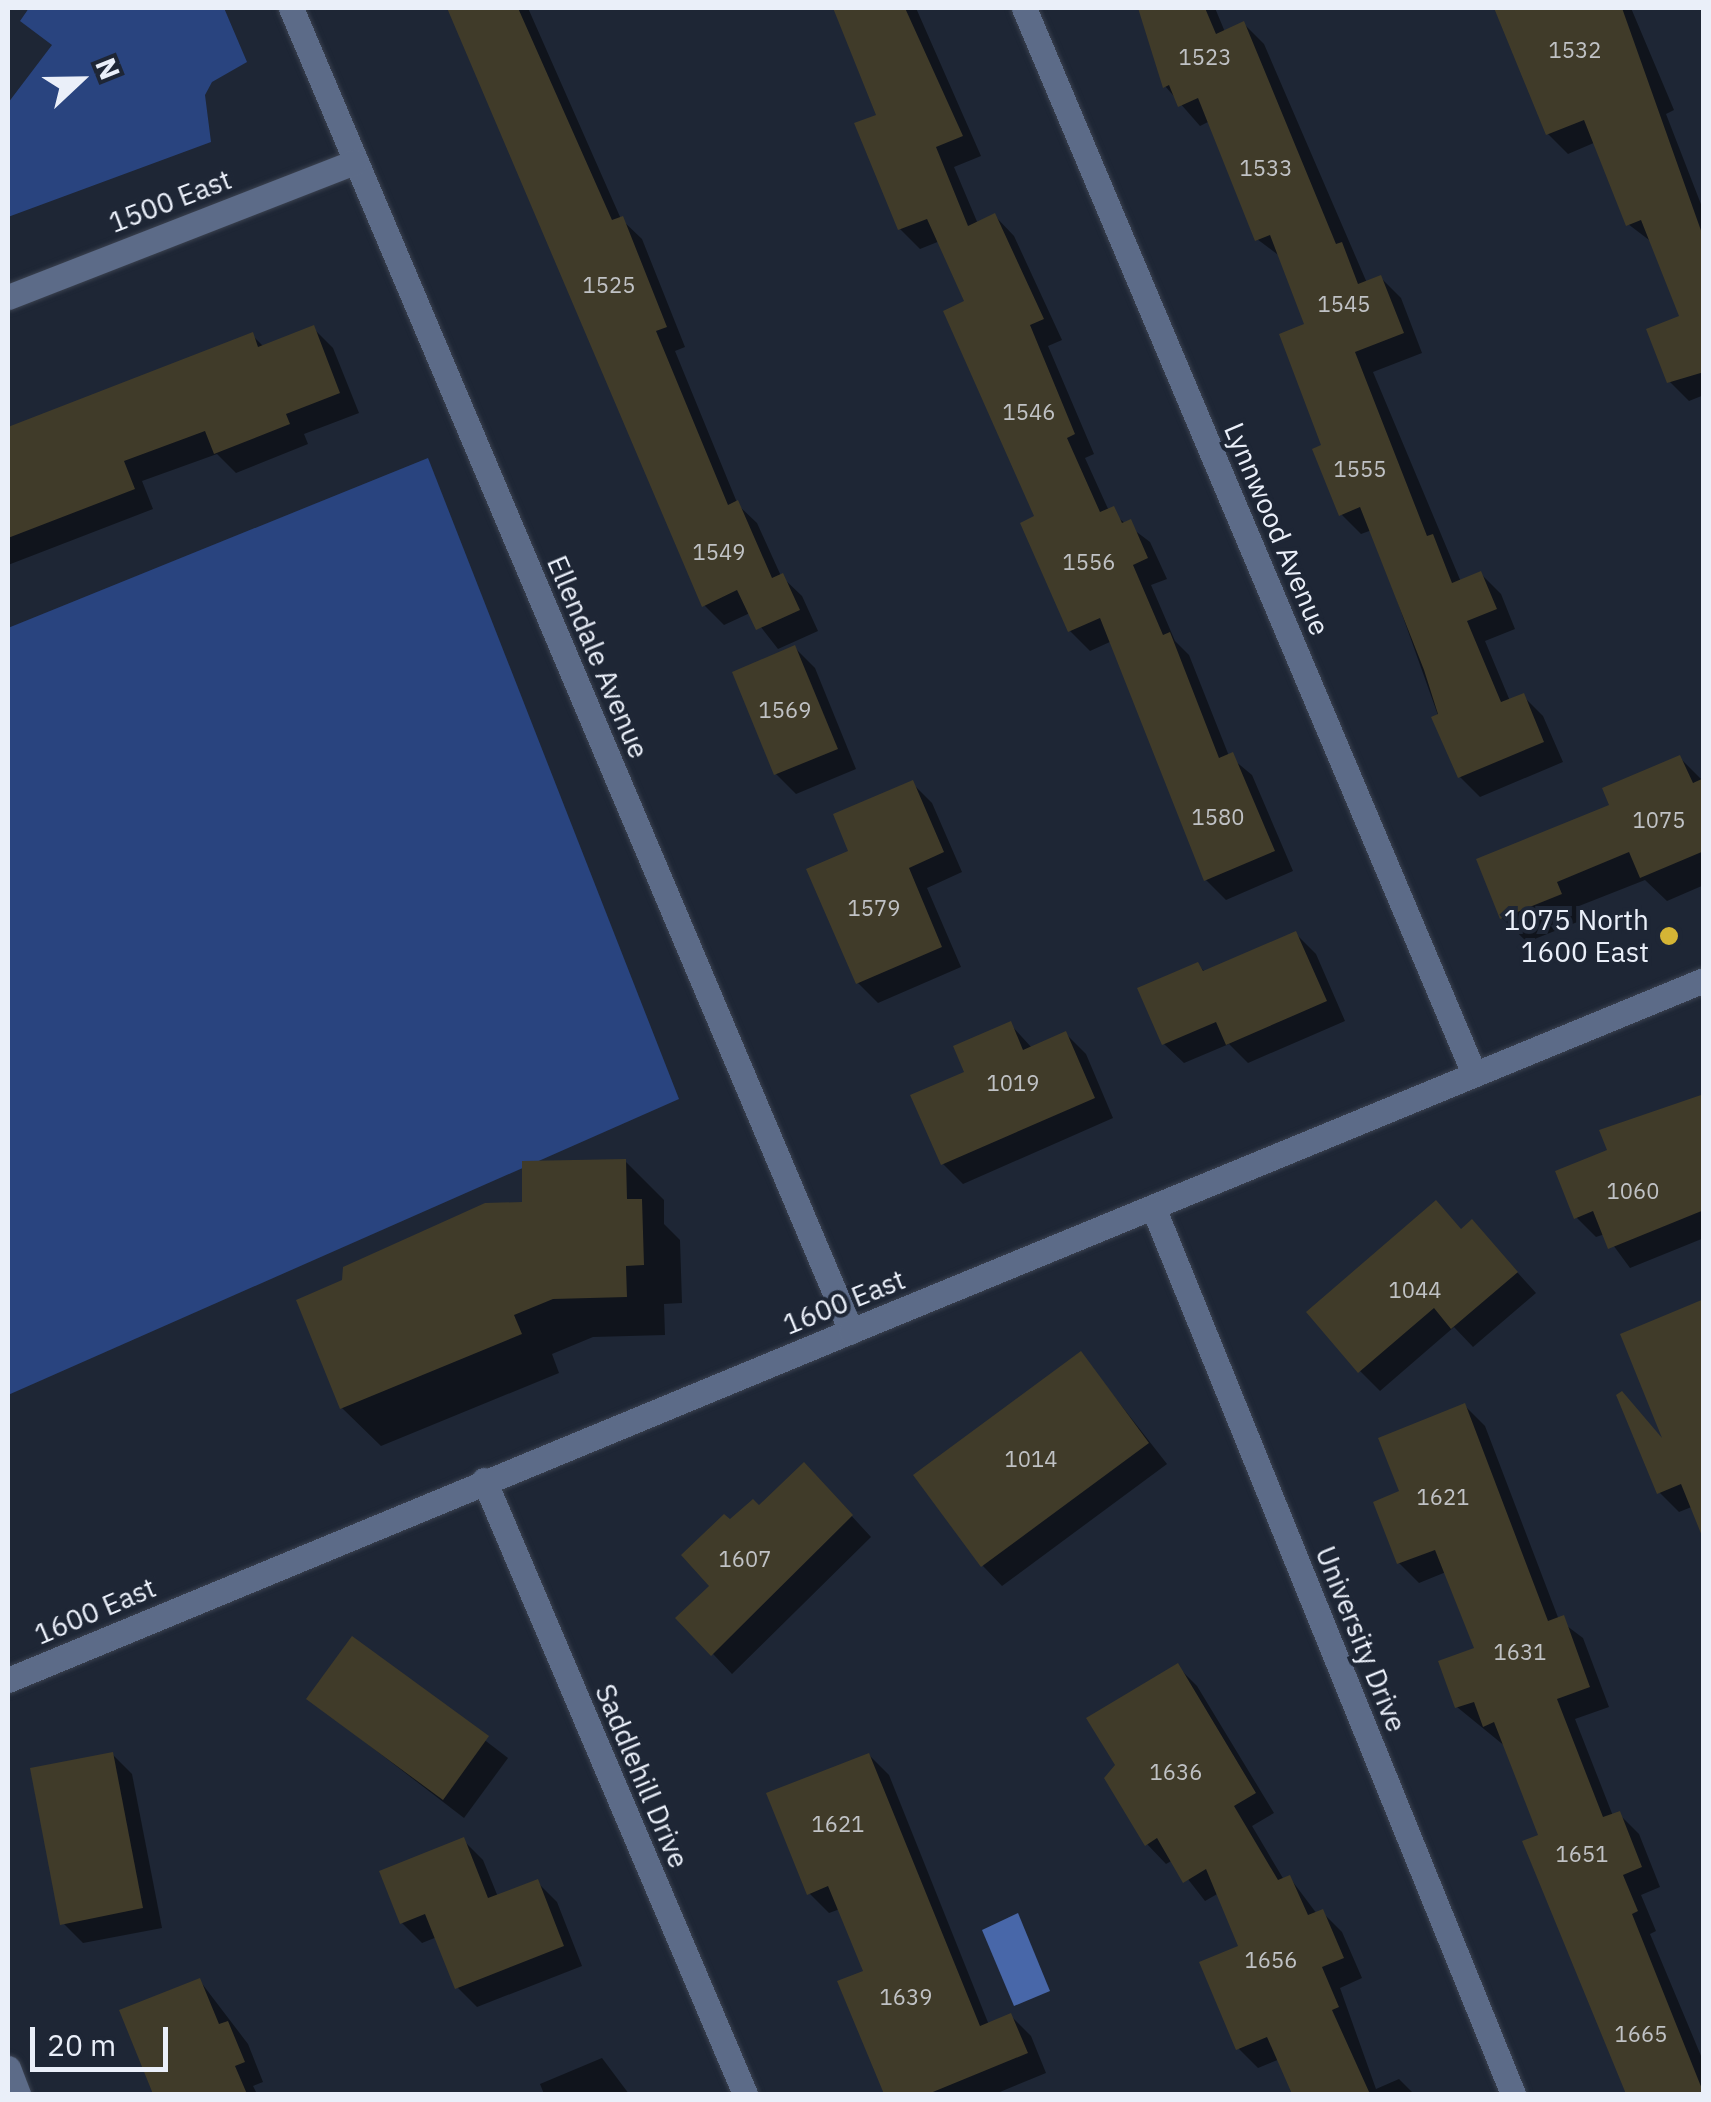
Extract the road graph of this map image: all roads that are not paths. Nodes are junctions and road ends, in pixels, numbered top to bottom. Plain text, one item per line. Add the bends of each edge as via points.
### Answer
1 (291, 8) edge
2 (1024, 8) edge
3 (355, 162) junction
4 (8, 297) edge
5 (1704, 980) edge
6 (1474, 1074) junction
7 (1153, 1207) junction
8 (851, 1331) junction
9 (484, 1480) junction
10 (8, 1680) edge
11 (8, 2068) edge
12 (18, 2094) edge
13 (745, 2094) edge
14 (1513, 2094) edge

1 - 3 street, Ellendale Avenue
2 - 6 street, Lynnwood Avenue
3 - 4 street, 1500 East
3 - 8 street, Ellendale Avenue
5 - 6 street, 1600 East
6 - 7 street, 1600 East
7 - 8 street, 1600 East
7 - 14 street, University Drive
8 - 9 street, 1600 East
9 - 10 street, 1600 East
9 - 13 street, Saddlehill Drive
11 - 12 street

